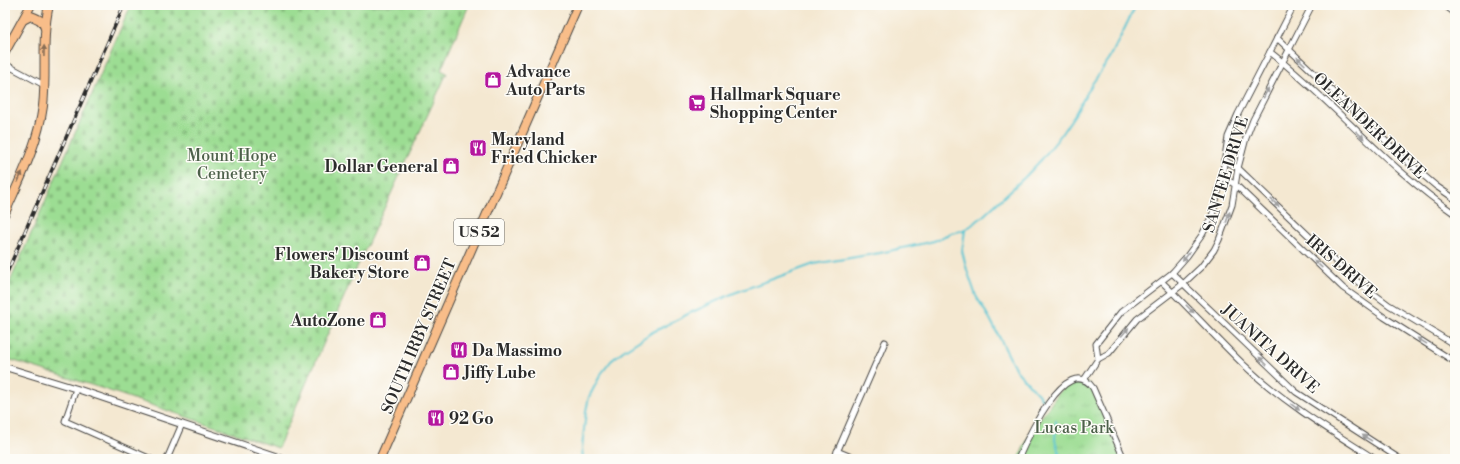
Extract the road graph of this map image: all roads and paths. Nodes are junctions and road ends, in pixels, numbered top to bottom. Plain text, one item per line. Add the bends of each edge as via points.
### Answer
1 (31, 5) edge
2 (49, 5) edge
3 (578, 5) edge
4 (1294, 5) edge
5 (1312, 5) edge
6 (1444, 5) edge
7 (1455, 13) edge
8 (23, 20) junction
9 (45, 28) junction
10 (1277, 38) junction
11 (1289, 49) junction
12 (5, 52) edge
13 (1270, 52) junction
14 (1283, 63) junction
15 (5, 64) edge
16 (44, 85) junction
17 (1224, 160) junction
18 (1238, 168) junction
19 (1222, 177) junction
20 (1236, 185) junction
21 (1455, 199) edge
22 (5, 213) edge
23 (1455, 214) edge
24 (1172, 273) junction
25 (1162, 282) junction
26 (1183, 284) junction
27 (1172, 292) junction
28 (885, 342) dead end
29 (1455, 346) edge
30 (1098, 359) junction
31 (1455, 362) edge
32 (5, 366) edge
33 (1084, 380) junction
34 (76, 389) junction
35 (182, 424) junction
36 (838, 451) junction
37 (151, 459) edge
38 (167, 459) edge
39 (285, 459) edge
40 (380, 459) edge
41 (834, 459) edge
42 (856, 459) edge
43 (1018, 459) edge
44 (1124, 459) edge
45 (1375, 459) edge
46 (1400, 459) edge

1 - 8 main road
2 - 9 main road
3 - 40 main road, SOUTH IRBY STREET / US 52
4 - 10 street, SANTEE DRIVE
5 - 11 street, SANTEE DRIVE
6 - 7 street
8 - 9 main road via 31,16 43,22
8 - 12 main road
16 -> 9 main road
10 - 11 street, OLEANDER DRIVE
10 - 13 street, SANTEE DRIVE
11 - 14 street, SANTEE DRIVE
21 -> 11 street, OLEANDER DRIVE via 1409,163
13 - 14 street, OLEANDER DRIVE
13 - 17 street, SANTEE DRIVE via 1228,137
18 -> 14 street, SANTEE DRIVE via 1253,120
14 -> 23 street, OLEANDER DRIVE via 1406,177
15 - 16 street
22 -> 16 main road via 35,140 43,106
17 - 18 street, IRIS DRIVE
17 - 19 street, SANTEE DRIVE
18 - 20 street, SANTEE DRIVE
18 -> 29 street, IRIS DRIVE via 1354,279 1389,305
19 - 20 street, IRIS DRIVE
19 -> 24 street, SANTEE DRIVE via 1212,216 1202,235
26 -> 20 street, SANTEE DRIVE via 1214,250 1232,205
31 -> 20 street, IRIS DRIVE via 1384,318 1343,288
24 - 25 street, SANTEE DRIVE
24 - 26 street, JUANITA DRIVE
25 - 27 street, JUANITA DRIVE
25 - 30 street, SANTEE DRIVE via 1125,309 1108,328 1096,344
26 - 27 street, SANTEE DRIVE
46 -> 26 street, JUANITA DRIVE via 1296,392
30 -> 27 street, SANTEE DRIVE via 1109,353 1137,319
27 -> 45 street, JUANITA DRIVE via 1244,365 1282,397
28 - 36 street
30 - 33 street, SANTEE DRIVE
32 - 34 street
33 - 43 street via 1076,378 1069,381 1057,392 1040,416
33 - 44 street via 1093,388
34 - 35 street
34 - 37 street via 65,421
35 - 38 street
35 - 39 street
36 - 41 street
36 - 42 street

